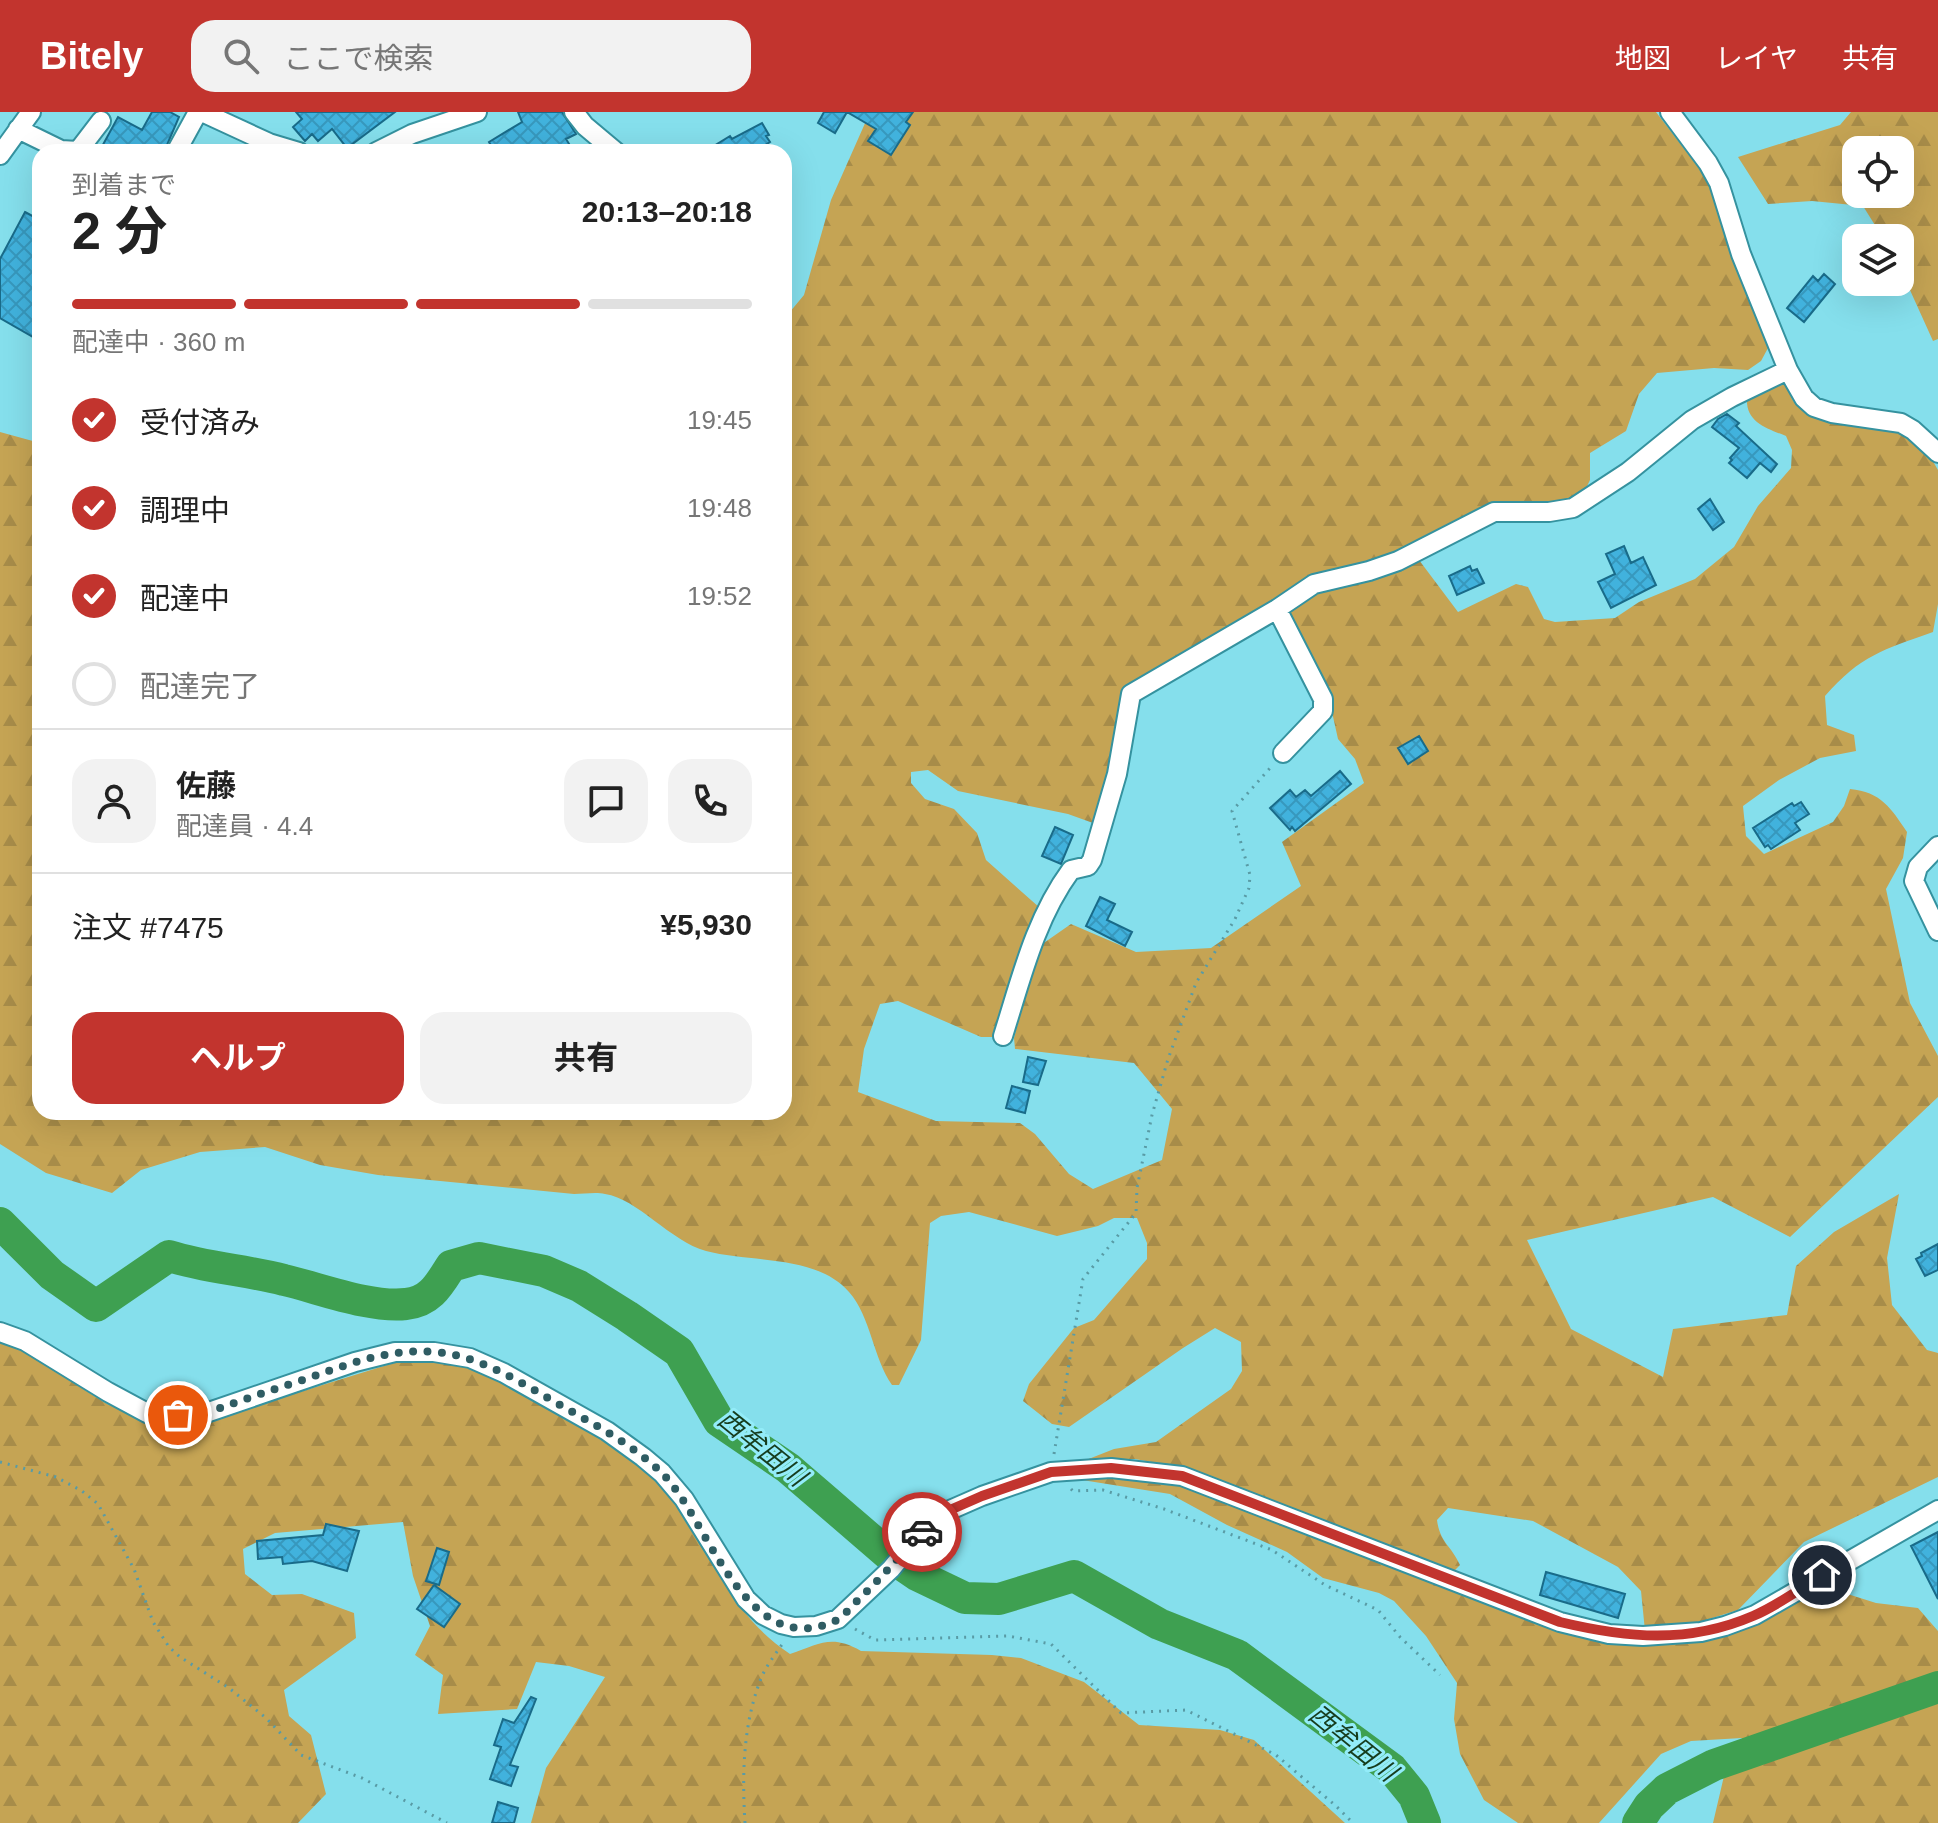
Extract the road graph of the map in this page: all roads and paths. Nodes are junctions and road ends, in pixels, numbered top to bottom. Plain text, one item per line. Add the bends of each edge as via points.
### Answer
1 (31, 112) edge
2 (200, 112) edge
3 (477, 112) edge
4 (574, 112) edge
5 (1670, 112) edge
6 (101, 121) dead end
7 (18, 129) junction
8 (49, 144) edge
9 (83, 144) edge
10 (181, 144) edge
11 (272, 144) edge
12 (392, 144) edge
13 (606, 144) edge
14 (0, 155) edge
15 (1788, 370) junction
16 (1938, 453) edge
17 (1277, 609) junction
18 (1283, 753) joint
19 (1938, 846) edge
20 (1938, 931) edge
21 (1003, 1036) dead end
22 (0, 1332) edge
23 (0, 1462) edge
24 (1051, 1472) junction
25 (1938, 1510) edge
26 (838, 1619) junction
27 (794, 1627) junction
28 (1440, 1675) dead end
29 (447, 1823) edge
30 (745, 1823) edge
31 (1353, 1823) edge

1 - 7 street
2 - 10 street
2 - 11 street
3 - 12 street
4 - 13 street
5 - 15 street via 1719,183
6 - 9 street
7 - 8 street
7 - 14 street
15 - 16 street via 1814,407 1901,423
15 - 17 street via 1692,420 1573,508 1494,512 1398,561 1314,584
17 - 18 street via 1323,699 1323,711
17 - 21 street via 1131,694 1117,774 1092,860 1071,870 1055,895 1030,949
18 - 24 path via 1232,811 1249,888 1196,983 1168,1059 1152,1115 1136,1213 1083,1279
19 - 20 street via 1918,867 1914,881
22 - 27 street via 25,1341 147,1413 178,1415 203,1414 395,1352 470,1358 607,1431 643,1457 684,1499 746,1599 763,1615
23 - 29 path via 56,1477 98,1504 169,1647 266,1718 301,1755 362,1778
24 - 25 street via 1111,1468 1182,1476 1560,1622 1643,1636 1701,1632 1755,1615
24 - 26 street via 934,1517 891,1569
24 - 28 path via 1073,1491 1103,1490 1272,1550 1325,1585 1378,1610
26 - 27 street
26 - 31 path via 875,1640 1008,1636 1051,1644 1121,1713 1186,1710 1276,1755
27 - 30 path via 760,1679 747,1727

